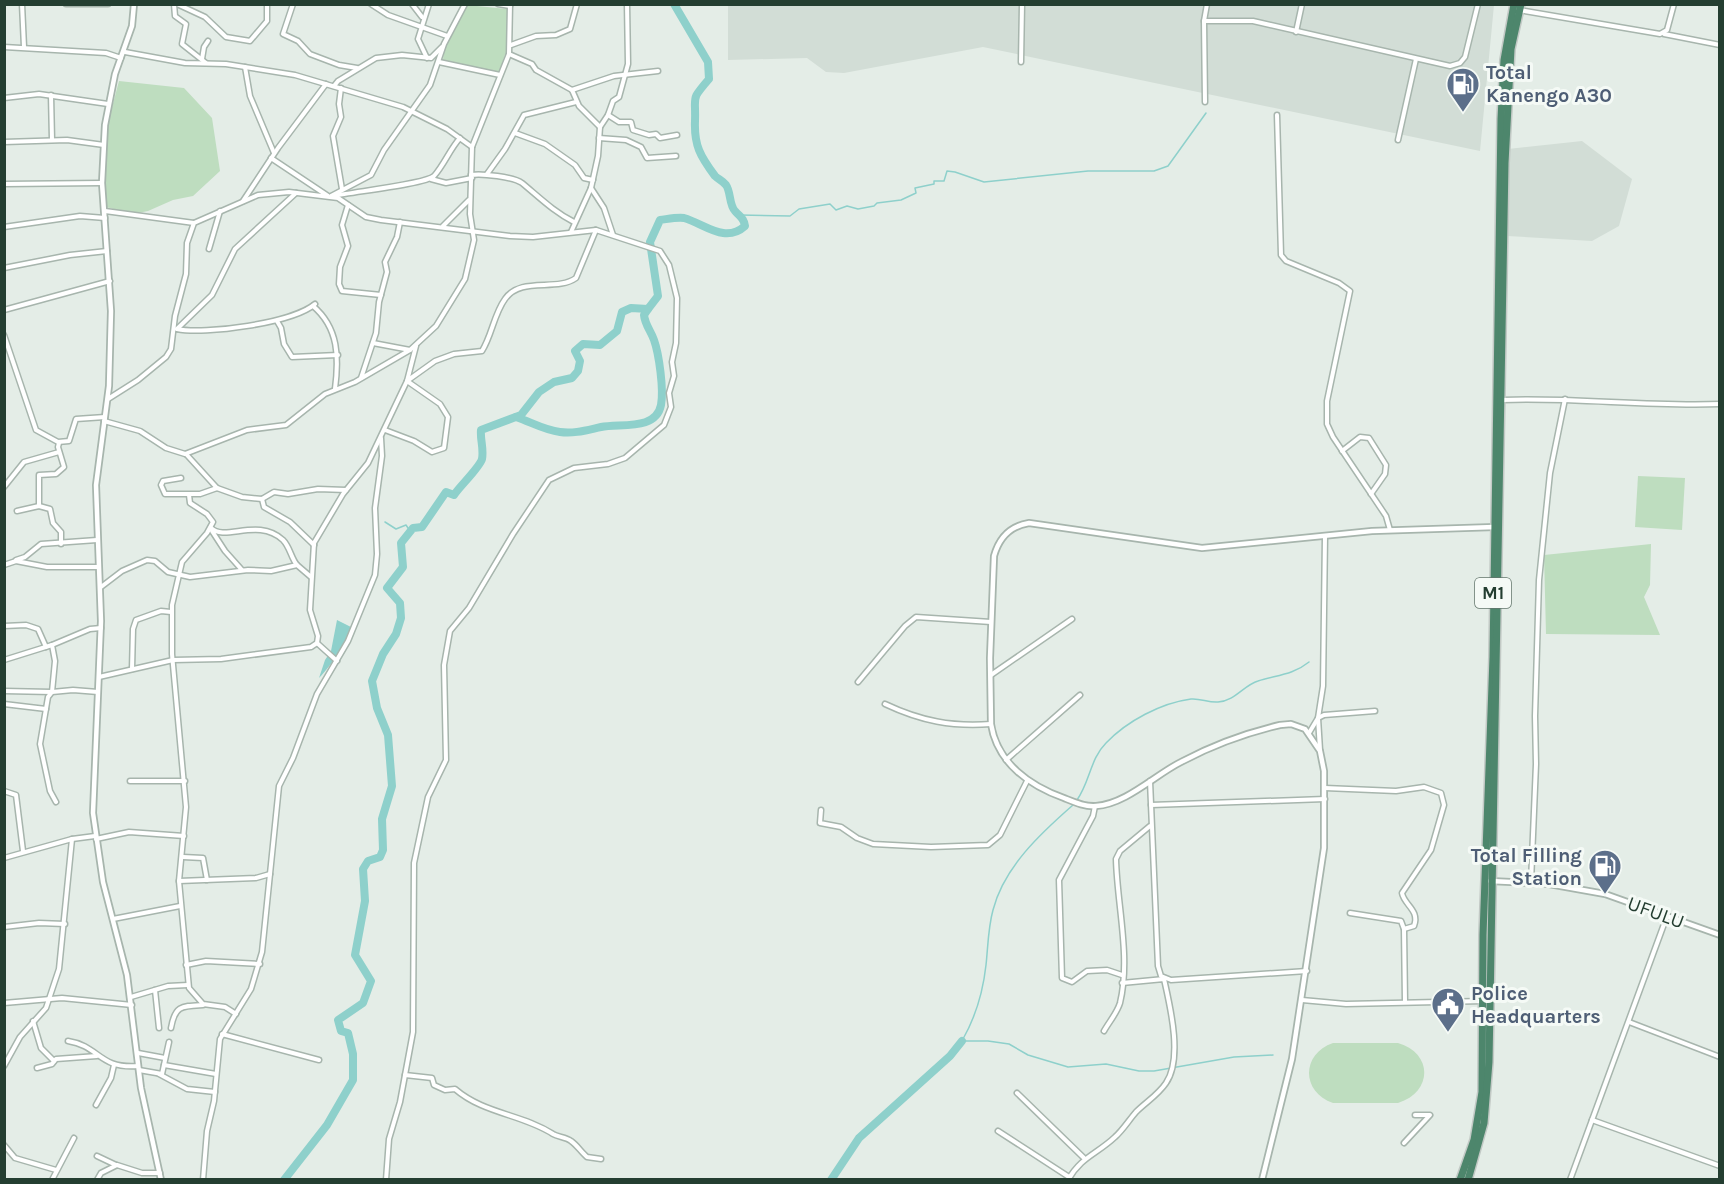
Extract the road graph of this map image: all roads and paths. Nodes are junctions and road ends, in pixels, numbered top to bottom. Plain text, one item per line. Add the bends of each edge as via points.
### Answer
1 (22, 4) edge
2 (66, 4) edge
3 (108, 4) edge
4 (134, 4) edge
5 (176, 4) edge
6 (267, 4) edge
7 (293, 4) edge
8 (371, 4) edge
9 (382, 4) edge
10 (412, 4) edge
11 (429, 4) edge
12 (465, 4) edge
13 (498, 4) edge
14 (577, 4) edge
15 (627, 4) edge
16 (1022, 4) edge
17 (1207, 4) edge
18 (1302, 4) edge
19 (1478, 4) edge
20 (1674, 4) edge
21 (510, 5) edge
22 (1517, 7) edge
23 (381, 11) junction
24 (423, 17) junction
25 (1204, 21) junction
26 (420, 26) junction
27 (1296, 32) junction
28 (1664, 34) junction
29 (448, 36) junction
30 (208, 41) dead end
31 (444, 44) junction
32 (511, 45) junction
33 (1719, 45) edge
34 (4, 47) edge
35 (24, 47) junction
36 (125, 52) junction
37 (509, 54) junction
38 (122, 58) junction
39 (427, 58) junction
40 (1416, 59) junction
41 (202, 60) junction
42 (439, 62) junction
43 (1021, 62) dead end
44 (207, 63) junction
45 (244, 67) junction
46 (358, 68) junction
47 (658, 71) dead end
48 (500, 75) junction
49 (626, 75) junction
50 (326, 84) junction
51 (334, 86) junction
52 (341, 88) junction
53 (572, 90) junction
54 (51, 95) junction
55 (4, 98) edge
56 (576, 102) junction
57 (1205, 102) dead end
58 (108, 104) junction
59 (412, 111) junction
60 (608, 115) junction
61 (1276, 115) dead end
62 (600, 127) junction
63 (515, 133) junction
64 (677, 135) dead end
65 (460, 138) junction
66 (599, 138) junction
67 (52, 140) junction
68 (1398, 140) dead end
69 (4, 142) edge
70 (104, 145) junction
71 (472, 147) junction
72 (273, 156) junction
73 (676, 156) dead end
74 (487, 174) junction
75 (471, 177) junction
76 (430, 179) junction
77 (593, 180) junction
78 (102, 183) junction
79 (4, 184) edge
80 (591, 188) junction
81 (342, 189) junction
82 (296, 193) junction
83 (330, 196) junction
84 (470, 199) junction
85 (243, 201) junction
86 (348, 205) junction
87 (220, 210) junction
88 (105, 211) junction
89 (105, 218) junction
90 (400, 222) junction
91 (574, 222) junction
92 (194, 223) junction
93 (4, 227) edge
94 (442, 227) junction
95 (596, 230) junction
96 (472, 231) junction
97 (571, 233) junction
98 (613, 235) junction
99 (209, 249) dead end
100 (108, 251) junction
101 (4, 268) edge
102 (110, 281) junction
103 (381, 295) junction
104 (4, 310) edge
105 (276, 320) junction
106 (176, 329) junction
107 (4, 335) edge
108 (373, 343) junction
109 (416, 344) junction
110 (410, 350) junction
111 (338, 355) junction
112 (361, 379) junction
113 (407, 381) junction
114 (335, 390) junction
115 (107, 399) junction
116 (1565, 399) junction
117 (1502, 400) junction
118 (1719, 404) edge
119 (104, 419) junction
120 (385, 430) junction
121 (381, 438) junction
122 (60, 442) junction
123 (1342, 451) junction
124 (59, 452) junction
125 (185, 454) junction
126 (181, 478) dead end
127 (4, 487) edge
128 (216, 488) junction
129 (346, 490) junction
130 (1371, 494) junction
131 (189, 495) junction
132 (262, 499) junction
133 (39, 506) junction
134 (17, 511) dead end
135 (1495, 527) junction
136 (211, 528) junction
137 (1390, 530) junction
138 (1325, 535) junction
139 (97, 540) junction
140 (61, 544) junction
141 (314, 545) junction
142 (13, 561) junction
143 (4, 565) edge
144 (297, 565) junction
145 (99, 567) junction
146 (243, 570) junction
147 (179, 574) junction
148 (312, 578) junction
149 (101, 587) junction
150 (171, 612) junction
151 (1072, 619) dead end
152 (990, 622) junction
153 (4, 626) edge
154 (101, 628) junction
155 (317, 643) junction
156 (51, 645) junction
157 (46, 647) junction
158 (4, 660) edge
159 (173, 660) junction
160 (337, 661) junction
161 (132, 669) junction
162 (991, 675) junction
163 (99, 677) junction
164 (858, 682) dead end
165 (4, 691) edge
166 (52, 692) junction
167 (99, 692) junction
168 (1080, 695) dead end
169 (4, 704) edge
170 (885, 704) dead end
171 (46, 709) junction
172 (1375, 711) dead end
173 (1318, 718) junction
174 (992, 724) junction
175 (1309, 733) junction
176 (1320, 751) junction
177 (1006, 760) junction
178 (130, 781) dead end
179 (185, 781) junction
180 (1028, 781) junction
181 (1149, 781) junction
182 (1325, 788) junction
183 (4, 791) edge
184 (1325, 799) junction
185 (56, 802) dead end
186 (1151, 805) junction
187 (1095, 806) junction
188 (821, 810) dead end
189 (1151, 826) junction
190 (184, 836) junction
191 (95, 837) junction
192 (72, 839) junction
193 (22, 851) junction
194 (183, 857) junction
195 (4, 858) edge
196 (270, 874) junction
197 (179, 880) junction
198 (207, 880) junction
199 (1488, 880) junction
200 (1531, 882) junction
201 (180, 906) junction
202 (1350, 913) dead end
203 (1667, 915) junction
204 (113, 919) junction
205 (65, 924) junction
206 (4, 927) edge
207 (1404, 929) junction
208 (1719, 935) edge
209 (260, 964) junction
210 (186, 965) junction
211 (1306, 971) junction
212 (1122, 975) junction
213 (1164, 979) junction
214 (1122, 983) junction
215 (188, 985) junction
216 (155, 990) junction
217 (131, 997) junction
218 (49, 998) junction
219 (1302, 1000) junction
220 (1484, 1000) junction
221 (1405, 1002) junction
222 (4, 1003) edge
223 (132, 1005) junction
224 (207, 1005) junction
225 (236, 1014) junction
226 (33, 1021) junction
227 (1629, 1022) junction
228 (159, 1028) dead end
229 (171, 1028) dead end
230 (1104, 1031) dead end
231 (222, 1034) junction
232 (68, 1041) dead end
233 (169, 1042) dead end
234 (138, 1053) junction
235 (97, 1056) junction
236 (1719, 1057) edge
237 (165, 1058) junction
238 (319, 1060) dead end
239 (54, 1061) junction
240 (114, 1065) junction
241 (164, 1065) junction
242 (4, 1066) edge
243 (37, 1068) dead end
244 (139, 1068) junction
245 (159, 1074) junction
246 (216, 1074) junction
247 (405, 1075) junction
248 (215, 1092) junction
249 (1017, 1093) dead end
250 (96, 1105) dead end
251 (1415, 1115) dead end
252 (1592, 1120) junction
253 (998, 1131) dead end
254 (74, 1138) dead end
255 (1404, 1143) dead end
256 (4, 1145) edge
257 (97, 1156) dead end
258 (601, 1159) dead end
259 (1085, 1159) junction
260 (117, 1165) junction
261 (1719, 1166) edge
262 (56, 1170) junction
263 (160, 1173) junction
264 (1069, 1178) edge
265 (52, 1179) edge
266 (97, 1179) edge
267 (161, 1179) edge
268 (203, 1179) edge
269 (386, 1179) edge
270 (1262, 1179) edge
271 (1460, 1179) edge
272 (1468, 1179) edge
273 (1569, 1179) edge

1 - 35 street
2 - 3 street
4 - 36 street
5 - 6 street via 204,17 226,37 250,41 267,21
5 - 41 street via 175,16 186,24 182,44
7 - 46 street via 283,34 298,41 310,54 339,66
8 - 23 street
9 - 23 street
10 - 24 street
11 - 24 street
12 - 29 street
13 - 21 street
14 - 32 street via 570,29
15 - 49 street
16 - 43 street
17 - 25 street
18 - 27 street
19 - 40 street via 1462,61 1450,66
20 - 28 street
21 - 32 street
22 - 28 street
22 - 117 highway, M1 via 1507,133
22 - 135 highway, M1 via 1505,51 1501,119
23 - 26 street
24 - 26 street
25 - 27 street via 1253,21
25 - 57 street
26 - 29 street
26 - 39 street via 418,44
27 - 40 street
28 - 33 street
29 - 31 street
30 - 41 street
31 - 39 street via 434,57
31 - 42 street
32 - 37 street
34 - 35 street
35 - 38 street via 106,53
36 - 38 street
36 - 44 street
37 - 48 street
37 - 53 street
38 - 58 street
39 - 46 street via 386,56
40 - 68 street
41 - 44 street
42 - 48 street
42 - 59 street via 430,85
44 - 45 street
45 - 50 street via 283,72
45 - 72 street via 250,96
46 - 51 street
47 - 49 street
48 - 71 street
49 - 53 street
49 - 60 street
50 - 51 street
50 - 72 street
51 - 52 street
52 - 59 street
52 - 81 street via 341,117 333,136
53 - 56 street
54 - 55 street
54 - 58 street
54 - 67 street
56 - 62 street
56 - 63 street via 524,115
58 - 70 street
59 - 65 street
59 - 81 street via 371,175
60 - 62 street
60 - 64 street via 619,122 631,122 633,130 649,135
61 - 123 street via 1281,255 1286,261 1350,291 1326,410 1329,428
62 - 66 street
63 - 74 street
63 - 77 street via 545,144
65 - 71 street
65 - 76 street
66 - 73 street via 626,140 641,147 647,158
66 - 77 street
67 - 69 street
67 - 70 street
70 - 78 street
71 - 75 street
72 - 83 street
72 - 85 street
74 - 75 street
74 - 91 street via 519,182 548,207
75 - 76 street via 446,183
75 - 84 street
76 - 83 street
77 - 80 street
78 - 79 street
78 - 88 street
80 - 91 street
80 - 98 street via 604,208
81 - 83 street
82 - 83 street
82 - 85 street via 267,193
82 - 106 street via 235,249 212,295
83 - 86 street
84 - 94 street
84 - 96 street
85 - 87 street
86 - 90 street via 366,217
86 - 103 street via 342,225 348,246 340,267 340,288
87 - 92 street
87 - 99 street
88 - 89 street
88 - 92 street
89 - 93 street via 80,216
89 - 100 street
90 - 94 street
90 - 103 street via 385,262 387,272
91 - 97 street
92 - 106 street via 187,243
94 - 96 street
95 - 97 street
95 - 98 street
95 - 113 street via 576,278 567,283 525,286 512,292 500,307 482,351 435,361
96 - 97 street via 533,237
96 - 109 street via 474,240 464,284 441,320
98 - 247 street via 660,251 669,265 676,305 674,376 668,417 654,435 625,458 574,468 549,480 470,608 450,631 444,665 446,760 428,797 414,863 415,1005
100 - 101 street
100 - 102 street
102 - 104 street
102 - 115 street
103 - 108 street
105 - 106 street via 229,329
105 - 111 street via 292,357
105 - 111 street via 314,305 332,327
106 - 115 street via 166,357 125,390
107 - 122 street via 34,428
108 - 110 street
108 - 112 street
109 - 110 street
109 - 113 street
110 - 112 street
111 - 114 street
112 - 114 street
113 - 120 street
113 - 120 street via 445,411 448,417 444,448 432,452
114 - 125 street via 286,425 241,431
115 - 119 street
116 - 117 street
116 - 118 street via 1617,404
116 - 200 street via 1550,473 1539,580
117 - 199 highway, M1
119 - 122 street via 76,419 72,439
119 - 125 street via 140,431 166,448
119 - 139 street via 96,485
120 - 121 street
121 - 129 street via 362,473
121 - 160 street via 375,574
122 - 124 street
123 - 130 street
123 - 130 street via 1360,437 1369,438 1386,465 1385,474
124 - 127 street via 24,462
124 - 133 street via 63,469 56,474 39,475
125 - 128 street
126 - 131 street via 163,481 162,490 168,496
128 - 131 street
128 - 132 street
129 - 132 street via 274,492
129 - 141 street
130 - 137 street
131 - 136 street via 194,507 212,517
132 - 141 street via 264,507 290,522
133 - 134 street
133 - 140 street via 52,512 53,523 61,532
135 - 137 street
135 - 199 highway, M1
136 - 144 street via 219,533 263,530 285,542
136 - 146 street
136 - 147 street via 185,558
137 - 138 street
138 - 152 street via 1202,548 1038,523 1020,525 1002,538 994,556
138 - 173 street via 1323,686
139 - 140 street
139 - 145 street
140 - 142 street via 39,545 26,557
141 - 148 street
142 - 143 street
142 - 145 street via 47,567
144 - 146 street via 271,571
144 - 148 street
145 - 149 street
146 - 147 street via 198,577
147 - 149 street via 147,560 122,571
147 - 150 street
148 - 155 street via 310,610
149 - 154 street
150 - 159 street
150 - 161 street via 161,611 136,620
151 - 162 street
152 - 162 street
152 - 164 street via 916,617
153 - 157 street via 38,629
154 - 156 street
154 - 163 street
155 - 159 street via 220,660
155 - 160 street
156 - 157 street
156 - 166 street via 55,661
157 - 158 street
159 - 161 street
159 - 179 street
160 - 196 street via 317,694 279,786
161 - 163 street
162 - 174 street
163 - 167 street
165 - 166 street
166 - 167 street
166 - 171 street
167 - 191 street
168 - 177 street
169 - 171 street
170 - 174 street via 936,723
171 - 185 street via 40,744
172 - 173 street
173 - 175 street
173 - 176 street
174 - 177 street via 993,737
175 - 176 street
175 - 181 street via 1291,724 1269,727 1190,757
176 - 182 street
177 - 180 street
178 - 179 street
179 - 190 street
180 - 187 street via 1060,797
180 - 188 street via 1000,835 988,845 978,847 873,844 846,829 820,823
181 - 186 street
181 - 187 street via 1115,801
182 - 184 street
182 - 207 street via 1396,791 1424,787 1443,796 1431,849 1402,893 1416,920 1414,926
183 - 193 street via 16,795
184 - 186 street
184 - 211 street via 1324,864
186 - 189 street
187 - 212 street via 1059,879 1062,978 1072,982 1087,971 1107,970
189 - 212 street via 1120,851 1116,859
189 - 213 street via 1158,966
190 - 191 street via 129,832
190 - 194 street
191 - 192 street
191 - 204 street
192 - 193 street
192 - 205 street
193 - 195 street
194 - 197 street
194 - 198 street via 203,858
196 - 198 street
196 - 209 street
197 - 198 street
197 - 201 street
199 - 200 street, UFULU
199 - 220 highway, M1
199 - 272 highway, M1 via 1487,1091 1484,1123
200 - 203 street, UFULU via 1605,894
201 - 204 street
201 - 210 street
202 - 207 street via 1397,919
203 - 208 street, UFULU
203 - 227 street
204 - 217 street
205 - 206 street
205 - 218 street via 60,965
207 - 221 street
209 - 210 street via 206,961
209 - 225 street
210 - 215 street
211 - 213 street
211 - 219 street
212 - 214 street
213 - 214 street
213 - 259 street via 1174,1059 1169,1077 1115,1137
214 - 230 street via 1119,1005
215 - 216 street
215 - 224 street via 197,999
216 - 217 street
216 - 228 street
217 - 223 street
218 - 222 street
218 - 223 street
218 - 226 street via 46,1010
219 - 221 street via 1346,1004
219 - 270 street via 1292,1059
220 - 221 street
220 - 271 highway, M1 via 1480,1107 1474,1140
223 - 234 street
224 - 225 street via 225,1007
224 - 229 street via 181,1008 174,1014
225 - 231 street
226 - 239 street via 41,1048
226 - 242 street via 17,1040
227 - 236 street
227 - 252 street
231 - 238 street
231 - 246 street
232 - 235 street via 81,1043
233 - 237 street
234 - 237 street
234 - 244 street
235 - 239 street
235 - 240 street
237 - 241 street
239 - 243 street
240 - 244 street
240 - 250 street
241 - 245 street
241 - 246 street
244 - 245 street
244 - 263 street
245 - 248 street via 187,1089
246 - 248 street
247 - 258 street via 432,1078 434,1085 455,1089 491,1111 538,1125 572,1141 587,1157
247 - 269 street via 389,1138
248 - 268 street
249 - 259 street
251 - 255 street via 1430,1114
252 - 261 street
252 - 273 street
253 - 264 street
254 - 262 street
256 - 262 street via 15,1158
257 - 260 street
259 - 264 street
260 - 263 street via 142,1173
260 - 266 street
262 - 265 street
263 - 267 street

